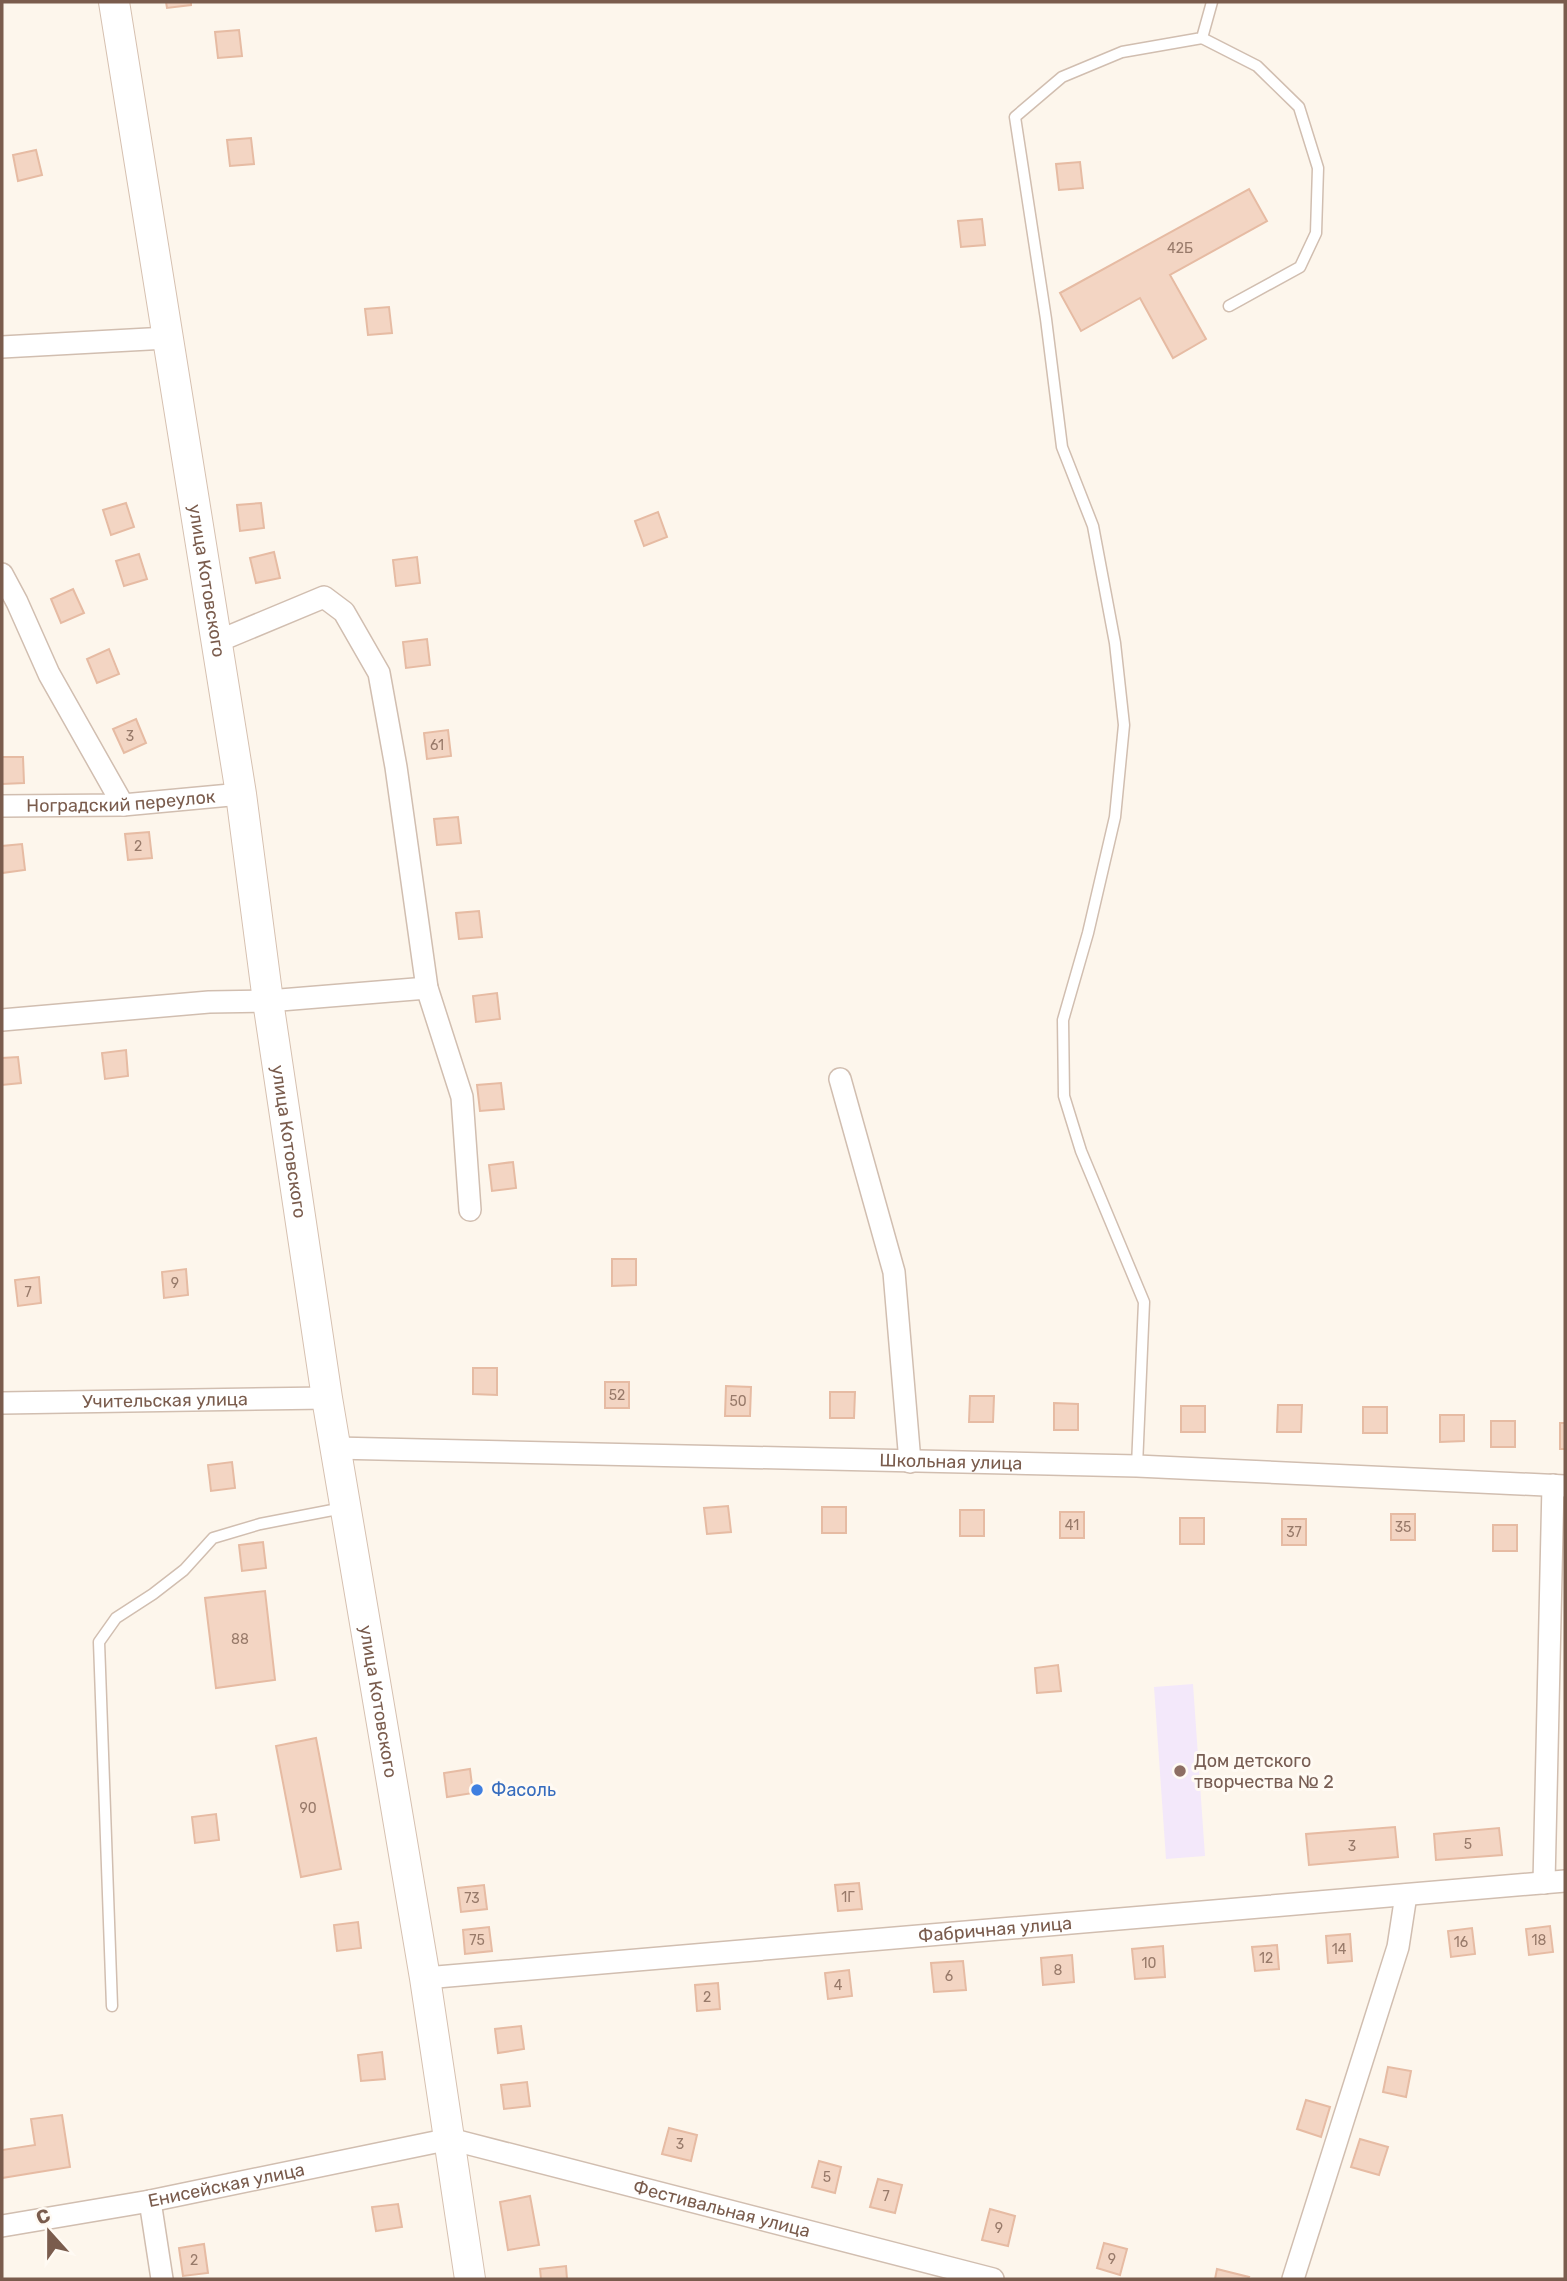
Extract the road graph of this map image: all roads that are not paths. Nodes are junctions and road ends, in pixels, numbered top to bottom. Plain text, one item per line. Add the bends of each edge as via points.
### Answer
1 (114, 2) edge
2 (1212, 2) edge
3 (1202, 38) junction
4 (1229, 306) dead end
5 (167, 338) junction
6 (2, 347) edge
7 (2, 574) edge
8 (216, 642) junction
9 (241, 794) junction
10 (2, 806) edge
11 (123, 806) junction
12 (427, 988) junction
13 (268, 1001) junction
14 (2, 1020) edge
15 (840, 1079) dead end
16 (470, 1210) dead end
17 (327, 1398) junction
18 (2, 1403) edge
19 (335, 1448) junction
20 (910, 1462) junction
21 (1137, 1466) junction
22 (1559, 1486) edge
23 (346, 1507) junction
24 (1555, 1882) edge
25 (1406, 1895) junction
26 (425, 1978) junction
27 (113, 2006) dead end
28 (450, 2139) junction
29 (150, 2201) junction
30 (2, 2226) edge
31 (162, 2279) edge
32 (470, 2279) edge
33 (993, 2279) edge
34 (1293, 2279) edge

1 - 5 main road, улица Котовского
2 - 3 lane
3 - 4 lane via 1257,66 1299,107 1318,168 1316,233 1300,267
3 - 21 lane via 1122,52 1062,77 1015,117 1062,447 1093,526 1115,643 1124,725 1115,817 1063,1020 1064,1096 1081,1151 1144,1302
5 - 6 street
5 - 8 main road, улица Котовского
7 - 11 street via 49,674
8 - 9 main road, улица Котовского
8 - 12 street via 324,597 344,612 380,673
9 - 11 street, Ноградский переулок
9 - 13 main road, улица Котовского
10 - 11 street, Ноградский переулок
12 - 13 street
12 - 16 street via 462,1097
13 - 14 street
13 - 17 main road, улица Котовского
15 - 20 street via 894,1272
17 - 18 street, Учительская улица
17 - 19 main road, улица Котовского
19 - 20 street, Школьная улица
19 - 23 main road, улица Котовского
20 - 21 street, Школьная улица
21 - 22 street, Школьная улица
22 - 24 street
23 - 26 main road, улица Котовского
23 - 27 lane via 213,1538 184,1570 116,1618 99,1642
24 - 25 street, Фабричная улица
25 - 26 street, Фабричная улица
25 - 34 street via 1398,1947
26 - 28 main road, улица Котовского
28 - 29 street, Енисейская улица
28 - 32 main road, улица Котовского
28 - 33 street, Фестивальная улица
29 - 30 street, Енисейская улица
29 - 31 street

